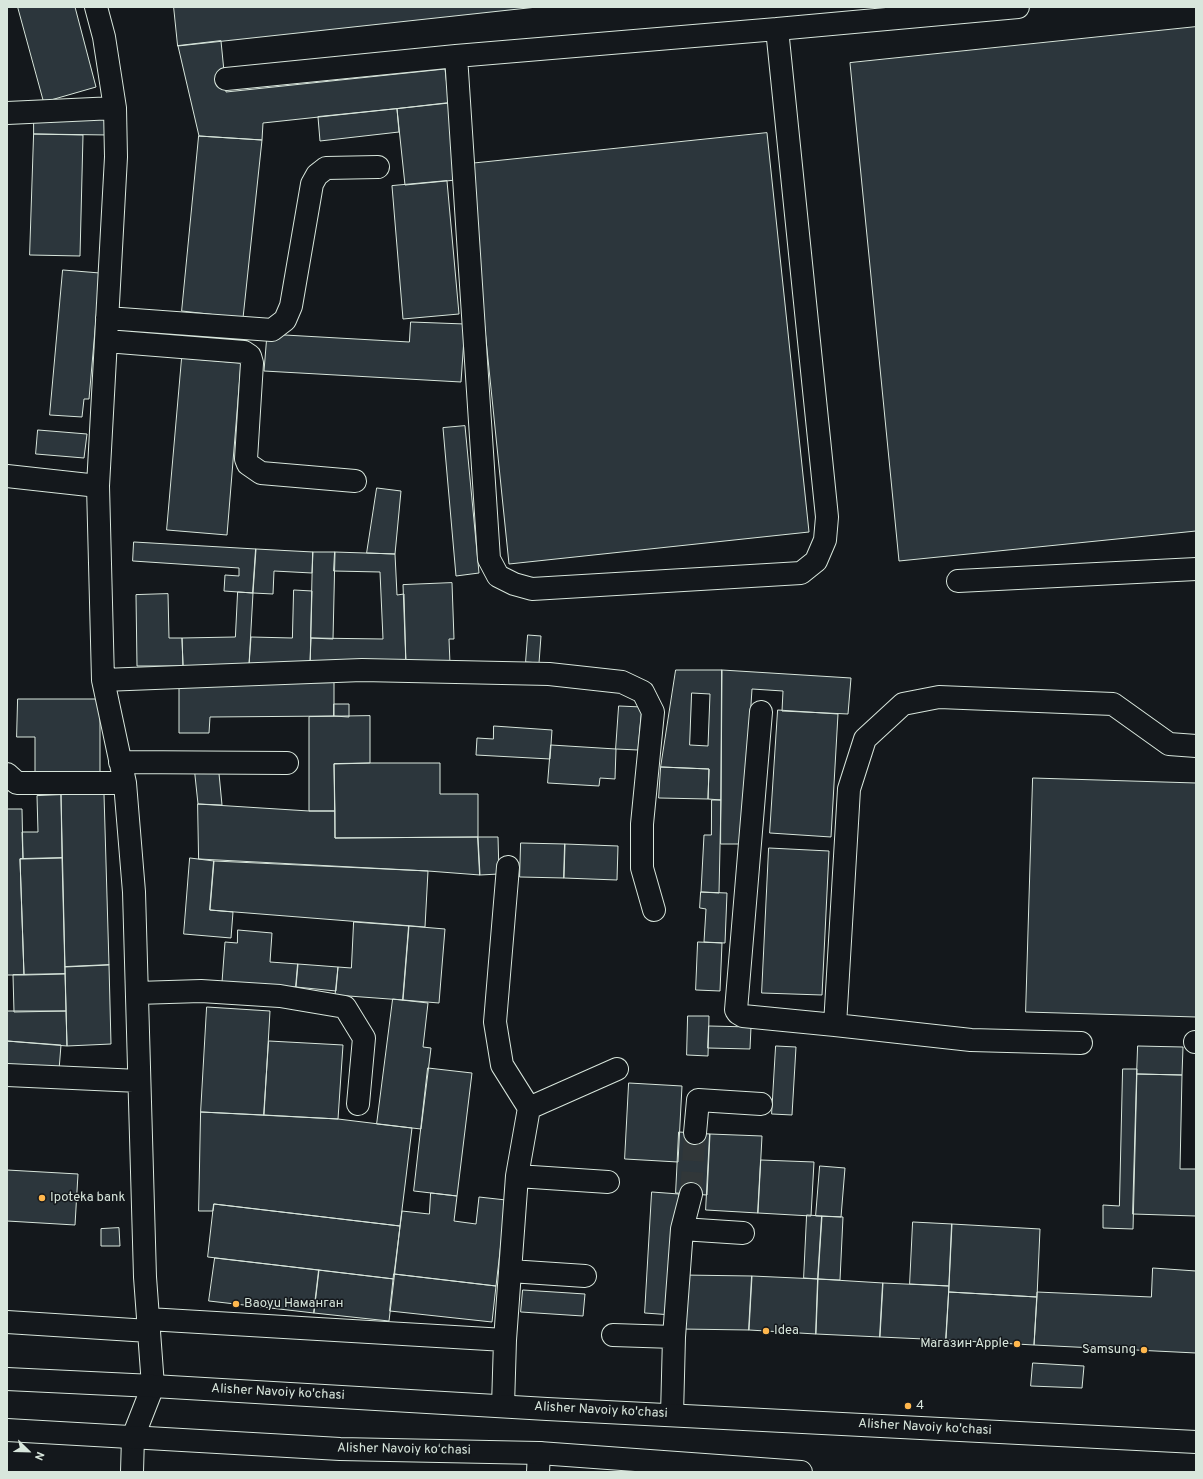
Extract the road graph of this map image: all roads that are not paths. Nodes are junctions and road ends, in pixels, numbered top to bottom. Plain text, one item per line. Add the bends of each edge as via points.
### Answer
1 (96, 7) edge
2 (1018, 7) edge
3 (990, 8) edge
4 (777, 29) junction
5 (456, 56) junction
6 (226, 79) dead end
7 (115, 108) junction
8 (7, 113) edge
9 (378, 167) dead end
10 (107, 318) junction
11 (106, 341) junction
12 (7, 476) edge
13 (355, 481) dead end
14 (98, 486) junction
15 (1196, 569) edge
16 (958, 581) dead end
17 (103, 680) junction
18 (761, 712) dead end
19 (1196, 746) edge
20 (120, 762) junction
21 (288, 763) dead end
22 (7, 774) edge
23 (125, 783) junction
24 (508, 867) dead end
25 (654, 910) dead end
26 (137, 993) junction
27 (835, 1025) junction
28 (1082, 1043) dead end
29 (617, 1069) dead end
30 (7, 1075) edge
31 (139, 1081) junction
32 (358, 1104) dead end
33 (761, 1104) dead end
34 (529, 1108) junction
35 (694, 1132) tunnel mouth
36 (517, 1176) junction
37 (608, 1182) dead end
38 (691, 1194) tunnel mouth
39 (682, 1229) junction
40 (743, 1233) dead end
41 (510, 1271) junction
42 (585, 1276) dead end
43 (7, 1322) edge
44 (149, 1325) junction
45 (613, 1335) dead end
46 (674, 1337) junction
47 (505, 1340) junction
48 (7, 1379) edge
49 (153, 1386) junction
50 (503, 1406) junction
51 (672, 1415) junction
52 (7, 1430) edge
53 (133, 1437) junction
54 (1196, 1442) edge
55 (538, 1463) edge
56 (633, 1466) edge
57 (132, 1472) edge
58 (796, 1472) edge
59 (802, 1472) edge

1 - 7 main road via 104,37
2 - 3 main road
3 - 4 main road
4 - 5 main road
4 - 5 main road via 827,517 825,540 816,561 801,573 532,589 498,576 489,558
5 - 6 main road
7 - 8 main road
7 - 10 main road via 116,157
9 - 10 main road via 326,168 317,175 312,184 290,306 285,320 272,330
10 - 11 main road
11 - 13 main road via 244,352 250,356 252,363 246,459 248,464 261,473
11 - 14 main road
12 - 14 main road
14 - 17 main road
15 - 16 main road
17 - 20 main road
17 - 25 main road via 362,670 549,674 622,682 643,692 653,712 642,824 642,868
18 - 27 main road via 736,1010 743,1016
19 - 27 main road via 1169,744 1113,704 939,697 903,704 865,739 849,789
20 - 21 main road
20 - 23 main road
22 - 23 main road via 17,783
23 - 26 main road via 134,892
24 - 34 main road via 495,1022 502,1065
26 - 31 main road
26 - 32 main road via 201,991 280,996 345,1007 364,1038
27 - 28 main road via 971,1040
29 - 34 main road
30 - 31 main road
31 - 44 main road via 145,1278
33 - 35 main road via 698,1100
34 - 36 main road
36 - 37 main road
36 - 41 main road
38 - 39 main road
39 - 40 main road
39 - 46 main road
41 - 42 main road
41 - 47 main road
43 - 44 main road
44 - 47 main road
44 - 49 main road
45 - 46 main road
46 - 51 main road
47 - 50 main road
48 - 49 main road, Alisher Navoiy ko'chasi
49 - 50 main road, Alisher Navoiy ko'chasi
49 - 53 main road
50 - 51 main road, Alisher Navoiy ko'chasi
51 - 54 main road, Alisher Navoiy ko'chasi
52 - 53 main road, Alisher Navoiy koʻchasi
53 - 55 main road, Alisher Navoiy koʻchasi
53 - 57 main road
55 - 56 main road, Alisher Navoiy koʻchasi
56 - 58 main road, Alisher Navoiy koʻchasi
58 - 59 main road, Alisher Navoiy koʻchasi

